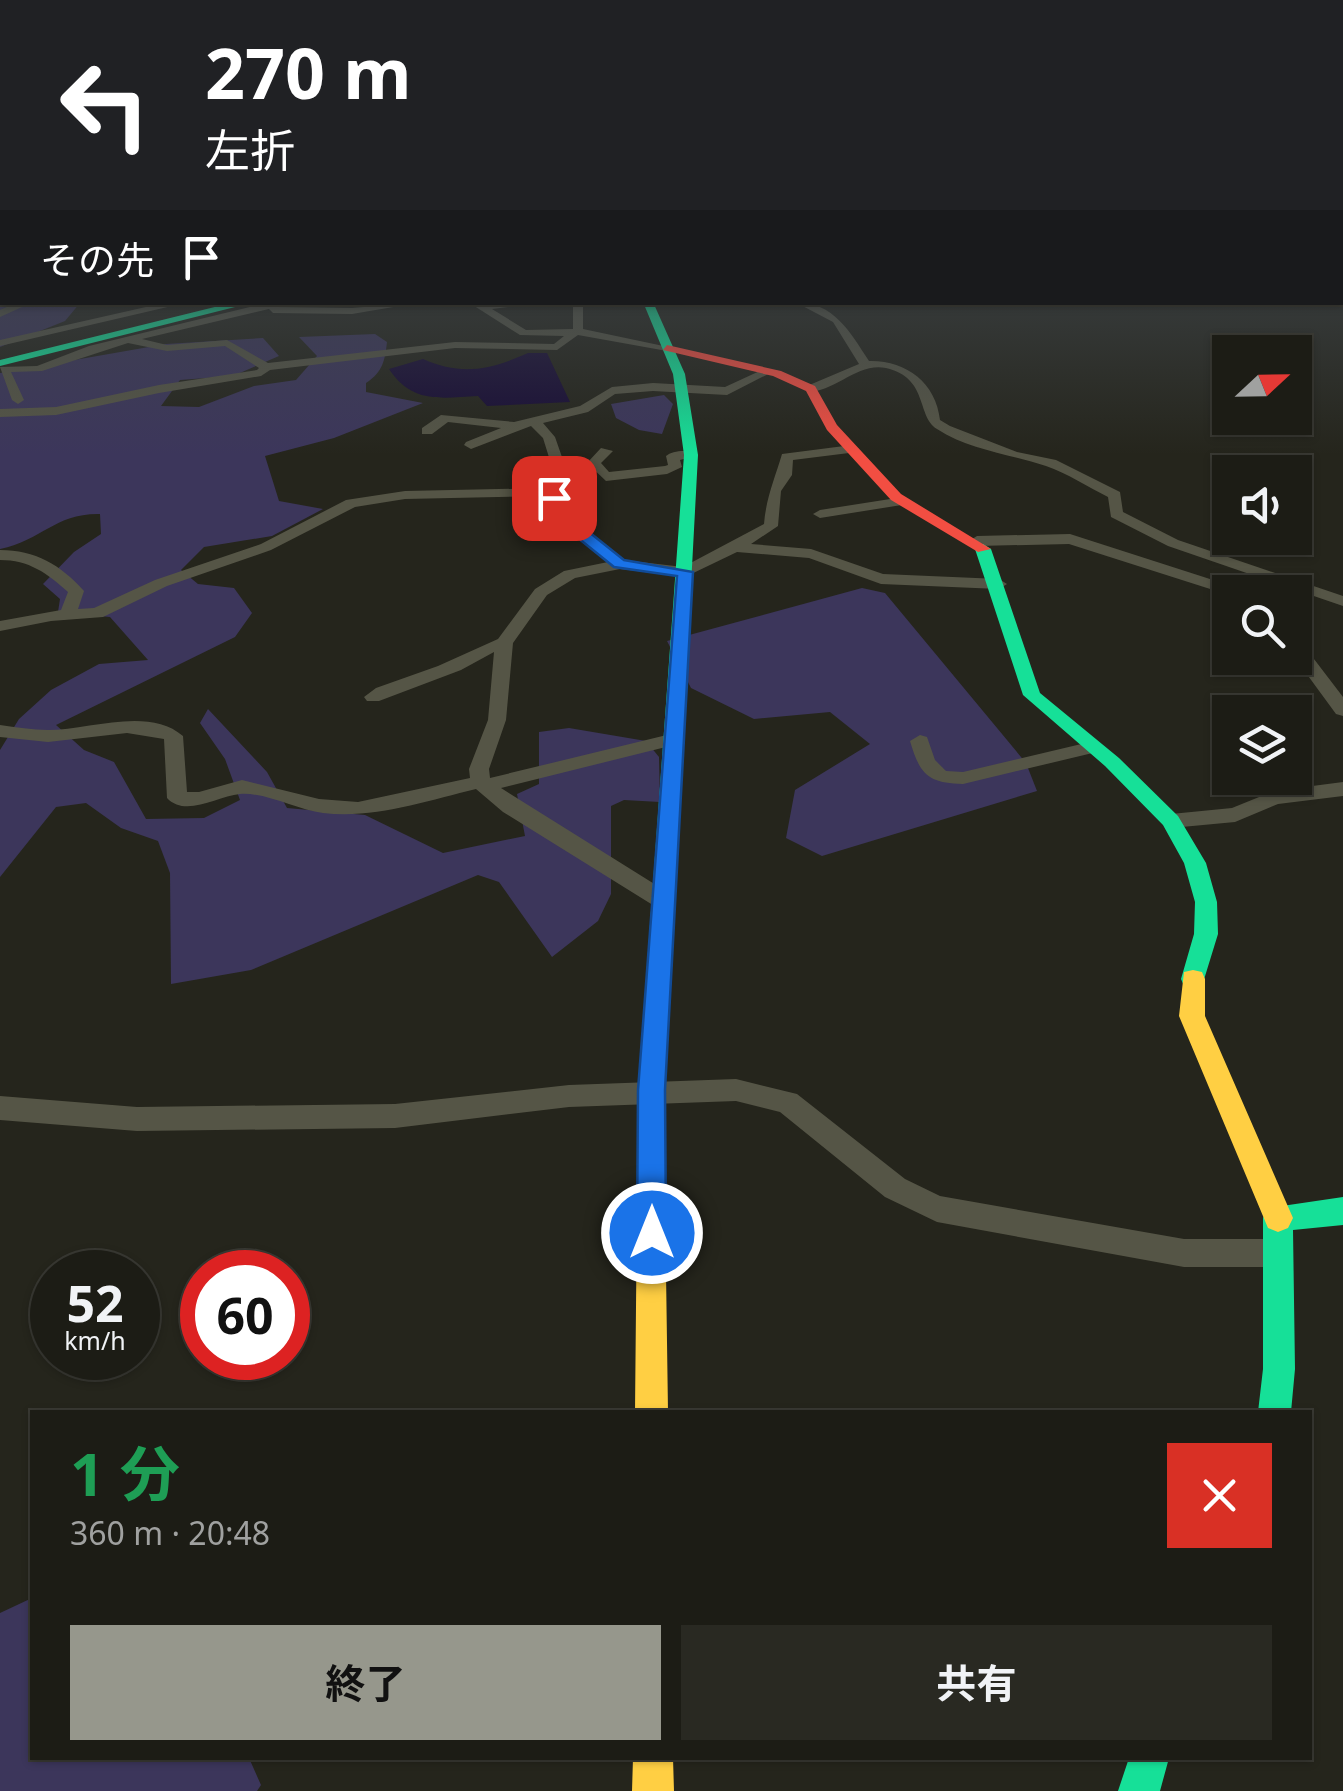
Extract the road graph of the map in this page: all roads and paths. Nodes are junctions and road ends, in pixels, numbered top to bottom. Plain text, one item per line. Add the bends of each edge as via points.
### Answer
1 (171, 305) edge
2 (207, 305) edge
3 (396, 305) edge
4 (478, 305) edge
5 (578, 305) edge
6 (649, 305) edge
7 (806, 305) edge
8 (255, 306) edge
9 (575, 332) junction
10 (524, 334) junction
11 (130, 340) junction
12 (0, 343) edge
13 (515, 345) junction
14 (667, 348) junction
15 (0, 354) edge
16 (0, 363) edge
17 (864, 364) junction
18 (266, 367) junction
19 (768, 371) junction
20 (681, 388) junction
21 (811, 388) junction
22 (18, 400) dead end
23 (0, 413) edge
24 (526, 423) junction
25 (427, 431) dead end
26 (471, 446) dead end
27 (852, 450) junction
28 (606, 451) dead end
29 (691, 455) junction
30 (556, 492) junction
31 (903, 500) junction
32 (820, 514) dead end
33 (976, 541) junction
34 (1173, 542) junction
35 (735, 547) junction
36 (0, 556) edge
37 (620, 564) junction
38 (1161, 567) junction
39 (686, 572) junction
40 (1000, 584) junction
41 (1212, 584) edge
42 (1343, 601) edge
43 (66, 616) junction
44 (0, 626) edge
45 (504, 643) junction
46 (1312, 669) edge
47 (373, 697) dead end
48 (1343, 710) edge
49 (0, 731) edge
50 (676, 739) junction
51 (920, 741) dead end
52 (1094, 747) junction
53 (482, 784) junction
54 (1343, 789) edge
55 (1171, 821) junction
56 (664, 901) junction
57 (651, 1090) junction
58 (0, 1108) edge
59 (1343, 1211) edge
60 (1278, 1218) junction
61 (1278, 1254) junction
62 (652, 1410) edge
63 (1274, 1410) edge
64 (653, 1760) edge
65 (1148, 1760) edge
66 (653, 1791) edge
67 (1139, 1791) edge

1 - 12 street
2 - 15 main road
3 - 8 street via 352,311
4 - 10 street
5 - 9 street
6 - 14 main road
7 - 17 street via 837,320
8 - 11 street
8 - 16 main road
9 - 10 street
9 - 13 street via 557,346
9 - 14 street
10 - 13 street
11 - 18 street via 167,348 227,343
11 - 22 street via 38,368 4,369
13 - 18 street via 455,345
14 - 19 main road
14 - 20 main road
17 - 21 street via 844,379
17 - 34 street via 880,364 926,388 934,421 946,429 1088,478 1115,495 1116,514
18 - 23 street via 210,385 64,412
19 - 20 street via 727,390
19 - 21 main road
20 - 24 street via 612,392 584,409
20 - 29 main road
21 - 27 main road
24 - 25 street via 445,418
24 - 26 street
24 - 30 street via 549,437 563,480
27 - 31 main road
27 - 35 street via 787,457 774,490 771,526
28 - 29 street via 594,463 606,477 667,470 675,467 673,456
29 - 39 main road
30 - 37 street via 558,514
30 - 43 street via 351,502 250,554 162,583 97,614
31 - 32 street
31 - 33 main road
33 - 38 street via 1070,538
33 - 40 main road
34 - 38 street
34 - 42 street
35 - 39 street
35 - 40 street via 812,554 881,579
36 - 43 street via 32,556 57,571 76,591
37 - 39 street
37 - 45 street via 570,574 541,592
38 - 41 street
39 - 50 main road
40 - 52 main road via 1032,695
43 - 44 street
45 - 47 street
45 - 53 street
46 - 48 street
49 - 53 street via 166,732 173,736 177,798 242,787 358,809
50 - 53 street
50 - 56 main road
51 - 52 street via 932,772 952,777
52 - 55 main road
53 - 56 street
54 - 55 street via 1274,798 1235,815
55 - 60 main road via 1195,863 1206,902 1206,934 1192,974 1192,1016
56 - 57 main road
57 - 58 street via 395,1116 137,1119
57 - 61 street via 736,1090 788,1102 896,1188 938,1209 1184,1253
57 - 62 main road
59 - 60 main road
60 - 61 main road
61 - 63 main road
64 - 66 main road
65 - 67 main road

